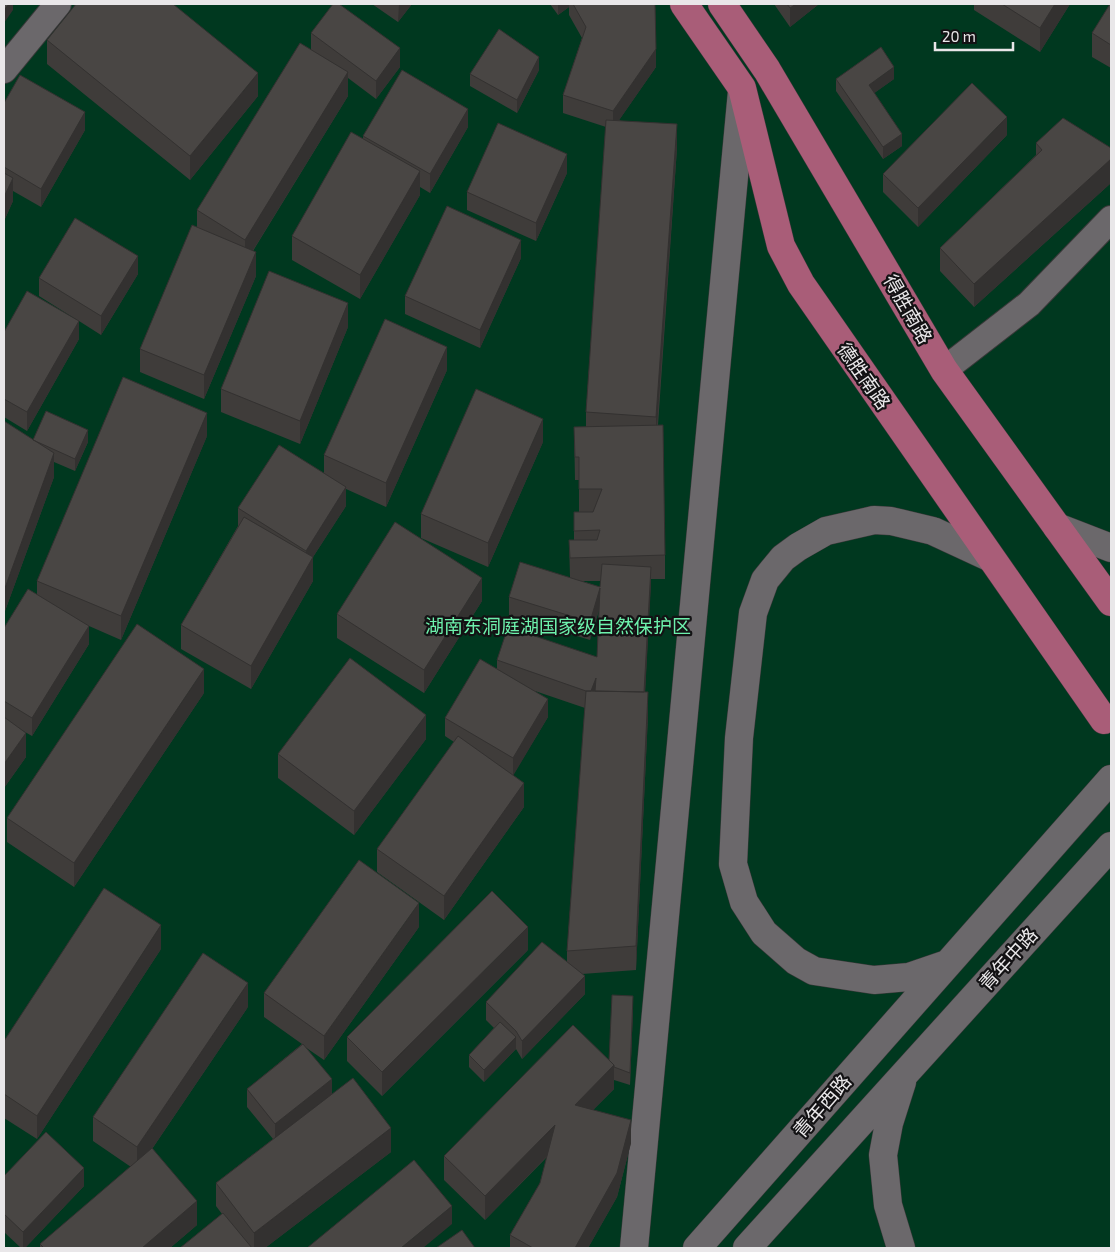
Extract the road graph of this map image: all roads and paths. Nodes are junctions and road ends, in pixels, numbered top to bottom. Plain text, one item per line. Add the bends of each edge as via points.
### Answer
1 (58, 4) edge
2 (684, 4) edge
3 (722, 4) edge
4 (4, 70) edge
5 (742, 88) junction
6 (1111, 219) edge
7 (944, 370) junction
8 (1057, 527) junction
9 (1111, 548) edge
10 (989, 557) junction
11 (1111, 602) edge
12 (1104, 720) dead end
13 (1111, 779) edge
14 (1111, 846) edge
15 (947, 964) junction
16 (906, 1073) junction
17 (634, 1248) edge
18 (697, 1248) edge
19 (747, 1248) edge
20 (901, 1248) edge

1 - 4 street
2 - 5 main road, 德胜南路
3 - 7 main road, 得胜南路 via 767,70
5 - 10 main road, 德胜南路 via 782,246 800,284
5 - 17 main road
6 - 7 street via 1029,304
7 - 8 main road, 得胜南路
8 - 9 main road
8 - 11 main road, 得胜南路
10 - 12 main road, 德胜南路
10 - 15 main road via 932,531 874,520 826,531 798,547 783,558 765,580 753,613 739,738 734,864 744,902 764,933 814,972 874,980 910,977
13 - 15 main road
14 - 16 main road, 青年中路
15 - 18 main road, 青年西路
16 - 19 main road, 青年西路
16 - 20 main road via 889,1123 883,1155 888,1205

